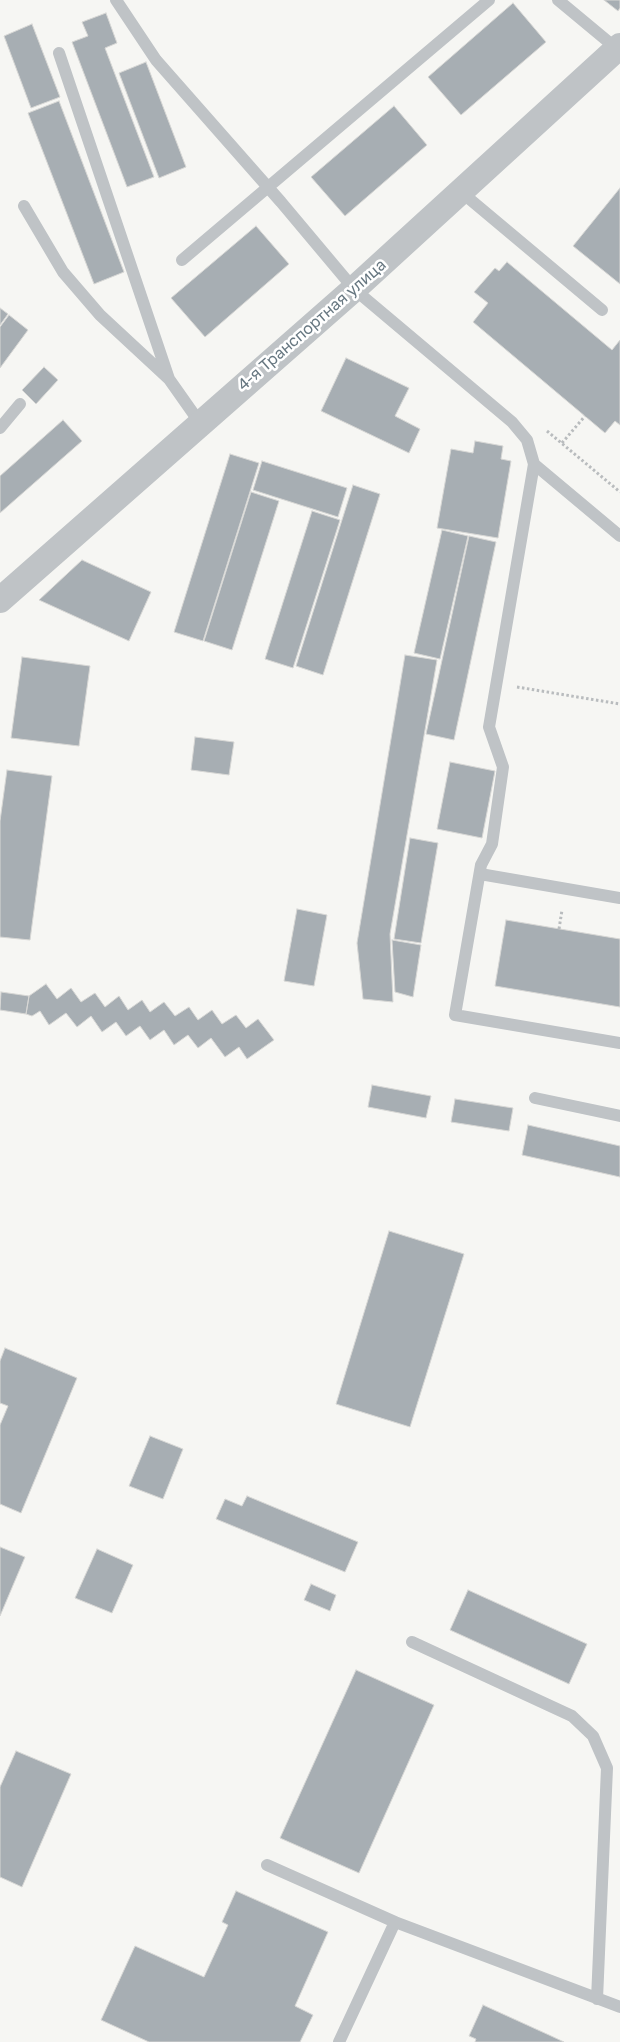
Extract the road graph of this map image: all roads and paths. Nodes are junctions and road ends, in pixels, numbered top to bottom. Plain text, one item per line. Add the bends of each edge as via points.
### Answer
1 (116, 0) edge
2 (489, 0) edge
3 (558, 0) edge
4 (619, 48) edge
5 (59, 53) dead end
6 (268, 187) junction
7 (460, 191) junction
8 (24, 206) dead end
9 (182, 260) dead end
10 (354, 289) junction
11 (602, 310) dead end
12 (169, 379) junction
13 (20, 404) dead end
14 (585, 416) dead end
15 (200, 423) junction
16 (0, 428) edge
17 (562, 443) dead end
18 (534, 464) junction
19 (620, 536) edge
20 (0, 600) edge
21 (496, 683) junction
22 (620, 704) edge
23 (480, 874) junction
24 (620, 898) edge
25 (562, 915) dead end
26 (559, 929) dead end
27 (620, 1043) edge
28 (535, 1098) dead end
29 (620, 1116) edge
30 (412, 1642) dead end
31 (267, 1865) dead end
32 (395, 1922) junction
33 (597, 1998) junction
34 (620, 2007) edge
35 (339, 2042) edge

1 - 6 lane via 156,60
2 - 6 lane
3 - 4 lane
4 - 7 street, 4-я Транспортная улица
5 - 12 lane
6 - 9 lane
6 - 10 lane
7 - 10 street, 4-я Транспортная улица
7 - 11 lane
8 - 12 lane via 63,272 100,315
10 - 15 street, 4-я Транспортная улица
10 - 18 lane via 512,422 527,440
12 - 15 lane
13 - 16 lane
14 - 17 path
15 - 20 street, 4-я Транспортная улица
18 - 19 lane
18 - 21 lane
21 - 22 path
21 - 23 lane via 489,727 503,767 492,844
23 - 24 lane
23 - 27 lane via 455,1015
25 - 26 path
28 - 29 lane
30 - 33 lane via 572,1716 594,1736 607,1768
31 - 32 lane
32 - 33 lane
32 - 35 lane
33 - 34 lane

